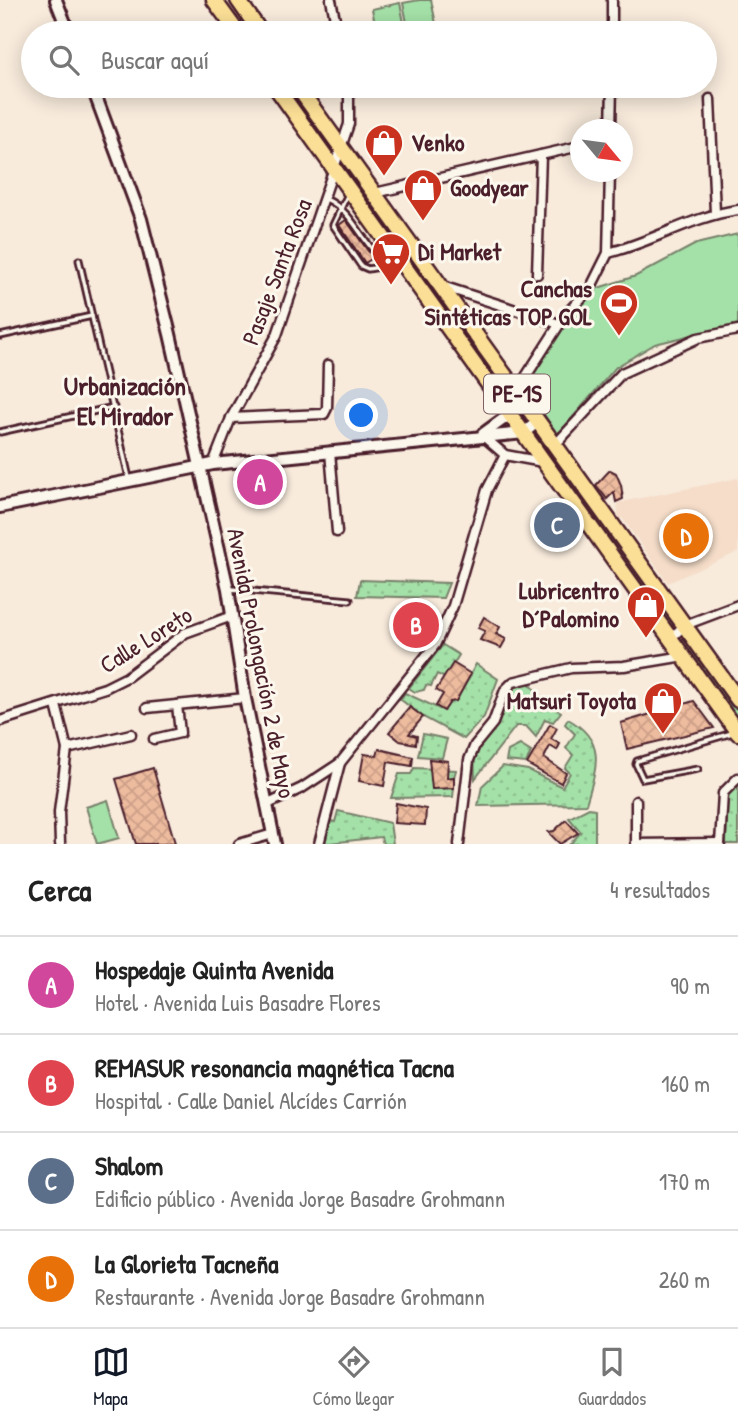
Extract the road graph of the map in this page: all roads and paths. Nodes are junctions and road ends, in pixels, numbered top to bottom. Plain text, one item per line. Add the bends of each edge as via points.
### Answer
1 (55, 0) edge
2 (214, 0) edge
3 (238, 0) edge
4 (331, 0) edge
5 (612, 0) edge
6 (64, 21) edge
7 (229, 21) edge
8 (253, 21) edge
9 (335, 21) edge
10 (612, 21) edge
11 (96, 98) edge
12 (284, 98) edge
13 (306, 98) edge
14 (349, 98) edge
15 (612, 98) edge
16 (710, 99) dead end
17 (611, 119) edge
18 (341, 148) junction
19 (570, 148) edge
20 (541, 155) junction
21 (335, 169) junction
22 (610, 182) edge
23 (350, 191) junction
24 (374, 193) junction
25 (325, 199) junction
26 (342, 206) junction
27 (738, 210) edge
28 (715, 213) junction
29 (416, 253) junction
30 (608, 253) junction
31 (79, 260) dead end
32 (402, 263) junction
33 (387, 265) junction
34 (537, 274) dead end
35 (439, 285) junction
36 (92, 316) junction
37 (559, 324) junction
38 (738, 330) edge
39 (0, 336) edge
40 (328, 365) dead end
41 (516, 392) junction
42 (114, 407) junction
43 (508, 411) junction
44 (231, 418) junction
45 (537, 422) junction
46 (0, 432) edge
47 (524, 433) junction
48 (480, 435) junction
49 (554, 446) junction
50 (330, 452) junction
51 (505, 455) junction
52 (545, 462) junction
53 (213, 464) junction
54 (198, 467) junction
55 (130, 480) junction
56 (0, 507) edge
57 (337, 532) dead end
58 (228, 589) junction
59 (350, 600) dead end
60 (738, 605) edge
61 (232, 616) junction
62 (685, 625) junction
63 (671, 638) junction
64 (684, 656) junction
65 (245, 698) junction
66 (738, 701) edge
67 (56, 705) junction
68 (177, 705) junction
69 (147, 708) dead end
70 (0, 721) edge
71 (737, 732) edge
72 (131, 734) dead end
73 (154, 739) dead end
74 (67, 749) junction
75 (340, 763) junction
76 (698, 769) dead end
77 (738, 778) edge
78 (636, 801) dead end
79 (266, 806) junction
80 (274, 839) edge
81 (720, 843) edge
82 (60, 844) edge
83 (239, 844) edge
84 (318, 844) edge
85 (459, 844) edge
86 (636, 844) edge

1 - 6 street
2 - 7 highway
3 - 8 highway
4 - 9 street
5 - 10 street
11 - 54 street, Avenida Prolongación 2 de Mayo via 141,219
12 - 21 highway, PE-1S
13 - 18 highway, PE-1S
14 - 18 street, Pasaje Santa Rosa via 349,124
15 - 17 street
16 - 28 street
18 - 21 street, Pasaje Santa Rosa
18 - 24 highway, PE-1S
19 - 20 street
20 - 24 street
20 - 34 street
21 - 23 highway, PE-1S
21 - 25 street, Pasaje Santa Rosa
22 - 30 street
23 - 26 lane
23 - 32 highway, PE-1S
24 - 29 highway, PE-1S
25 - 26 lane
25 - 44 street, Pasaje Santa Rosa via 277,335
26 - 33 lane
26 - 33 lane via 333,225 361,266
27 - 28 street
28 - 30 street
29 - 32 lane
29 - 35 highway, PE-1S
30 - 37 street via 590,289
31 - 36 lane
32 - 33 lane
32 - 43 highway, PE-1S
35 - 37 street
35 - 41 highway, PE-1S
36 - 39 lane
36 - 42 lane
37 - 41 street
38 - 49 street via 698,338 622,373
40 - 44 street via 324,414
41 - 43 street
41 - 45 highway, PE-1S
42 - 46 lane
42 - 55 lane
43 - 47 highway, PE-1S
43 - 48 street via 498,425
44 - 53 street, Pasaje Santa Rosa
45 - 47 street
45 - 49 highway, PE-1S
47 - 48 street
47 - 52 highway, PE-1S
48 - 50 street
48 - 51 street
49 - 62 highway, PE-1S
50 - 53 street
50 - 57 street
51 - 52 street
51 - 75 street via 487,490 443,630
52 - 63 highway, PE-1S
53 - 54 street
54 - 55 street
54 - 58 street, Avenida Prolongación 2 de Mayo
55 - 56 street
58 - 59 lane
58 - 61 street, Avenida Prolongación 2 de Mayo
60 - 62 street
61 - 65 street, Avenida Prolongación 2 de Mayo
61 - 67 street, Calle Loreto via 174,639 116,683
62 - 63 street
62 - 66 highway, PE-1S
63 - 64 highway, PE-1S
64 - 71 highway, PE-1S
64 - 85 street via 624,666 571,668 507,686 497,716 469,760
65 - 68 street
65 - 79 street, Avenida Prolongación 2 de Mayo
67 - 70 street, Calle Loreto
67 - 74 street
68 - 69 street
68 - 73 street via 180,733
71 - 76 lane via 636,764 643,779
72 - 74 street
74 - 82 street
75 - 79 street
75 - 84 street
77 - 81 street via 723,793
78 - 86 street
79 - 80 street, Avenida Prolongación 2 de Mayo
80 - 83 street
81 - 86 street

